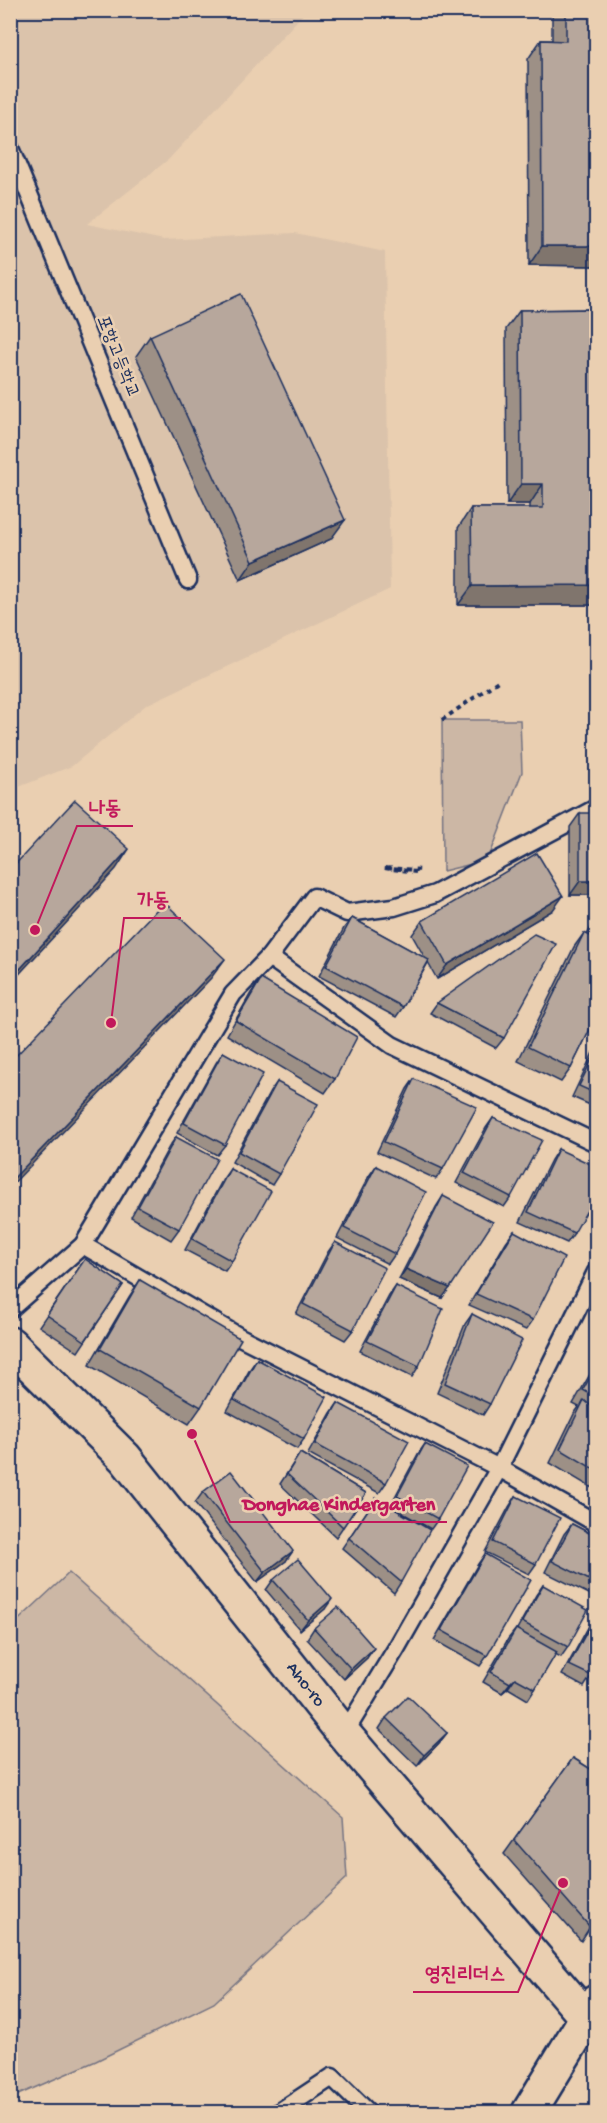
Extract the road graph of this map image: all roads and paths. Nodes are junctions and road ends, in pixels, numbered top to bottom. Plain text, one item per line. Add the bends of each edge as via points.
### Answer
1 (10, 148) edge
2 (188, 580) dead end
3 (498, 681) dead end
4 (442, 720) dead end
5 (597, 808) edge
6 (268, 957) junction
7 (597, 1143) edge
8 (83, 1245) junction
9 (597, 1272) edge
10 (10, 1309) edge
11 (10, 1344) edge
12 (499, 1468) junction
13 (597, 1523) edge
14 (344, 1734) junction
15 (594, 2016) edge
16 (279, 2112) edge
17 (368, 2112) edge
18 (529, 2112) edge

1 - 2 lane, 포항고등학교
3 - 4 path
5 - 6 lane via 444,889 404,904 347,913 314,897
6 - 7 lane via 392,1045
6 - 8 lane via 233,994
8 - 10 lane
8 - 12 lane via 240,1337
9 - 12 lane
11 - 14 main road, Aho-ro via 125,1458
12 - 13 lane
12 - 14 lane
14 - 15 main road, Aho-ro
15 - 18 main road
16 - 17 lane via 332,2077

